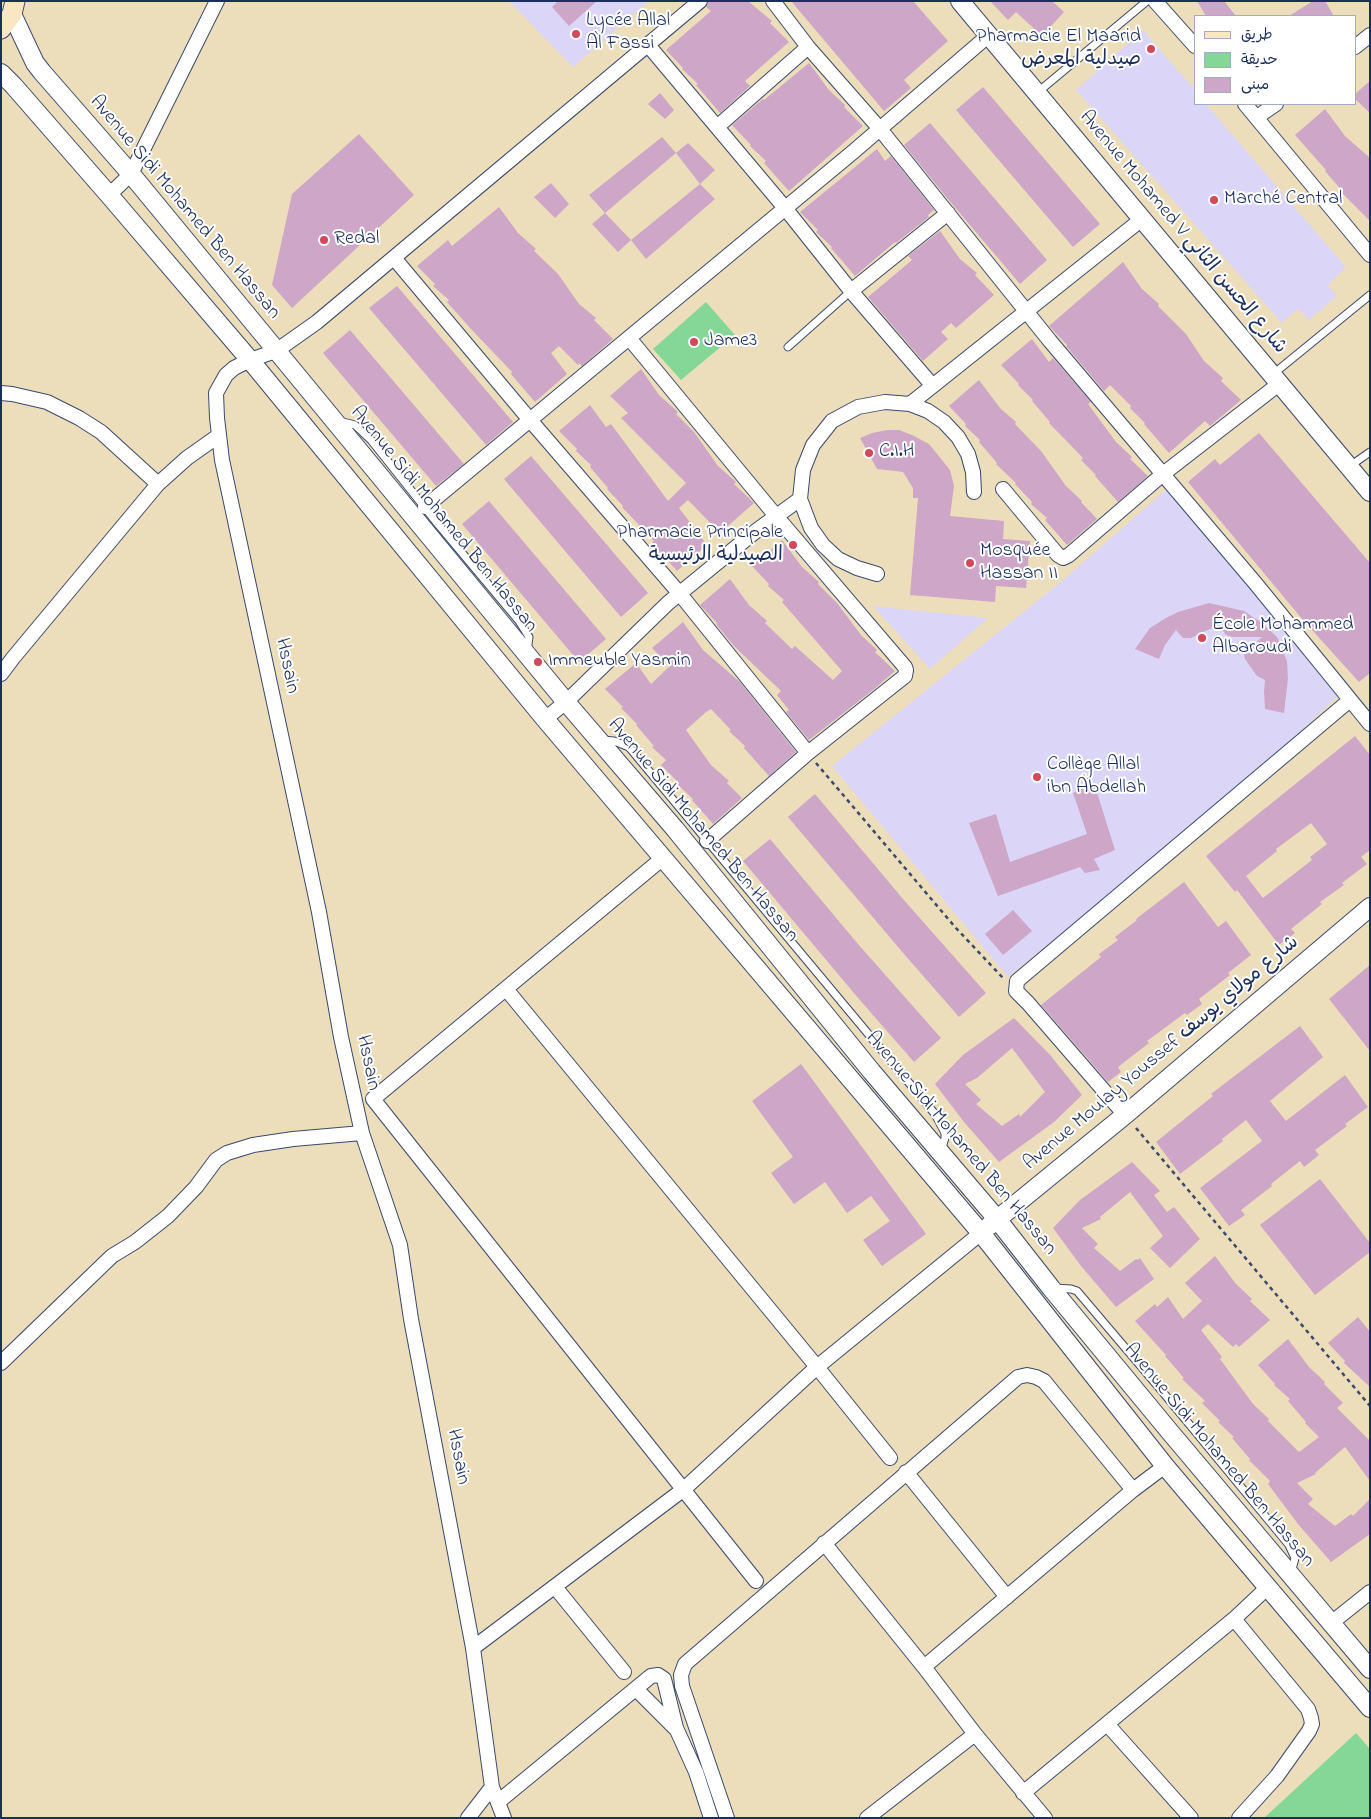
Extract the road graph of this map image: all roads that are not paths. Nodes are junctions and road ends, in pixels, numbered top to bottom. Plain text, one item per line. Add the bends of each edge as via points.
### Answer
1 (217, 1) edge
2 (700, 1) edge
3 (773, 1) edge
4 (960, 1) edge
5 (1147, 1) edge
6 (1155, 1) edge
7 (9, 15) edge
8 (989, 35) junction
9 (1370, 35) edge
10 (648, 45) junction
11 (1194, 45) edge
12 (1356, 45) edge
13 (808, 47) junction
14 (1, 73) edge
15 (1038, 92) junction
16 (1246, 105) edge
17 (1275, 105) edge
18 (1257, 117) junction
19 (717, 127) junction
20 (880, 129) junction
21 (131, 174) junction
22 (108, 195) junction
23 (785, 208) junction
24 (948, 213) junction
25 (1142, 220) junction
26 (1370, 255) edge
27 (394, 258) junction
28 (851, 291) junction
29 (1370, 295) edge
30 (1026, 311) junction
31 (629, 338) junction
32 (788, 347) dead end
33 (276, 351) junction
34 (250, 360) junction
35 (1276, 379) junction
36 (932, 385) junction
37 (1, 393) edge
38 (910, 404) junction
39 (333, 420) junction
40 (530, 420) junction
41 (218, 436) junction
42 (1370, 452) edge
43 (1349, 467) junction
44 (1163, 474) junction
45 (158, 484) junction
46 (1003, 489) dead end
47 (974, 492) dead end
48 (1370, 492) edge
49 (800, 499) junction
50 (425, 507) junction
51 (776, 516) junction
52 (877, 574) dead end
53 (680, 594) junction
54 (527, 655) junction
55 (7, 658) edge
56 (1, 674) edge
57 (1350, 700) junction
58 (566, 702) junction
59 (545, 719) junction
60 (1370, 724) edge
61 (599, 740) junction
62 (808, 753) junction
63 (707, 841) junction
64 (664, 858) junction
65 (1370, 907) edge
66 (506, 989) junction
67 (1125, 1115) junction
68 (362, 1133) junction
69 (941, 1152) junction
70 (998, 1219) junction
71 (981, 1233) junction
72 (1, 1363) edge
73 (817, 1367) junction
74 (890, 1458) dead end
75 (1165, 1466) junction
76 (906, 1472) junction
77 (684, 1489) junction
78 (1133, 1490) junction
79 (824, 1543) junction
80 (756, 1581) dead end
81 (555, 1587) junction
82 (1268, 1587) junction
83 (1370, 1592) edge
84 (1007, 1597) junction
85 (1234, 1619) junction
86 (1330, 1624) junction
87 (473, 1648) junction
88 (1369, 1666) edge
89 (924, 1667) junction
90 (624, 1672) dead end
91 (636, 1688) junction
92 (1370, 1708) edge
93 (1107, 1724) junction
94 (676, 1728) junction
95 (975, 1734) junction
96 (492, 1787) junction
97 (1023, 1793) junction
98 (498, 1802) junction
99 (468, 1818) edge
100 (504, 1818) edge
101 (711, 1818) edge
102 (727, 1818) edge
103 (867, 1818) edge
104 (1044, 1818) edge
105 (1191, 1818) edge
106 (1239, 1818) edge

1 - 21 street
2 - 10 street, Hssain
3 - 13 street
4 - 8 street, Avenue Mohamed V شارع الحسن الثاني
5 - 15 lane
6 - 11 street
7 - 21 street, Avenue Sidi Mohamed Ben Hassan via 35,63
8 - 15 street, Avenue Mohamed V شارع الحسن الثاني
8 - 20 street
9 - 12 street
10 - 19 street
10 - 27 street, Hssain
13 - 19 street
13 - 20 street
14 - 22 street, Avenue Sidi Mohamed Ben Hassan
15 - 25 street, Avenue Mohamed V شارع الحسن الثاني
16 - 18 street
17 - 18 street
18 - 26 street
19 - 23 street
20 - 23 street
20 - 24 street
21 - 22 street
21 - 33 street, Avenue Sidi Mohamed Ben Hassan
22 - 34 street, Avenue Sidi Mohamed Ben Hassan
23 - 28 street
23 - 31 street
24 - 28 street
24 - 30 street
25 - 30 street
25 - 35 street, Avenue Mohamed V شارع الحسن الثاني
27 - 33 street, Hssain via 317,322
27 - 40 street
28 - 32 lane
28 - 36 street
29 - 35 lane
30 - 36 street
30 - 44 street
31 - 40 street
31 - 51 street
33 - 34 street, Hssain
33 - 39 street, Avenue Sidi Mohamed Ben Hassan
34 - 41 street, Hssain via 226,375 216,393
34 - 59 street, Avenue Sidi Mohamed Ben Hassan
35 - 43 street, Avenue Mohamed V شارع الحسن الثاني
35 - 44 street
36 - 38 street
37 - 45 street via 47,402 78,418 101,432
38 - 47 street via 928,411 958,437 968,454
38 - 49 street via 885,402 858,407 832,421 813,445 803,470
39 - 50 lane via 355,425 371,440
39 - 54 street, Avenue Sidi Mohamed Ben Hassan
40 - 50 street
40 - 53 street
41 - 45 street
41 - 68 street, Hssain via 319,912 340,1037
42 - 43 lane
43 - 48 street, Avenue Mohamed V شارع الحسن الثاني
44 - 46 street via 1063,558
44 - 57 street
45 - 55 street
49 - 51 street
49 - 52 street via 810,528 823,545 838,559
50 - 54 lane via 519,621 529,637
51 - 53 street
51 - 62 street via 906,670 904,676
53 - 58 street
53 - 62 street
54 - 58 street, Avenue Sidi Mohamed Ben Hassan
55 - 56 street
57 - 60 street
57 - 67 street via 1017,981 1016,991
58 - 59 street
58 - 61 street, Avenue Sidi Mohamed Ben Hassan
59 - 64 street, Avenue Sidi Mohamed Ben Hassan
61 - 63 lane via 628,746
61 - 69 street, Avenue Sidi Mohamed Ben Hassan
62 - 63 street
63 - 69 lane via 935,1114 945,1133
64 - 66 street
64 - 71 street, Avenue Sidi Mohamed Ben Hassan
65 - 67 street, Avenue Moulay Youssef شارع مولاي يوسف
66 - 73 street
66 - 77 street via 373,1099
67 - 70 street, Avenue Moulay Youssef شارع مولاي يوسف
68 - 72 street via 253,1145 216,1160 168,1216 136,1242 112,1256
68 - 87 street, Hssain via 400,1245
69 - 70 street, Avenue Sidi Mohamed Ben Hassan
70 - 71 street, Avenue Moulay Youssef شارع مولاي يوسف
70 - 86 street, Avenue Sidi Mohamed Ben Hassan via 1051,1288
71 - 73 street
71 - 75 street, Avenue Sidi Mohamed Ben Hassan
73 - 74 street
73 - 77 street
75 - 78 street
75 - 82 street, Avenue Sidi Mohamed Ben Hassan
76 - 78 street via 1018,1377 1027,1375 1044,1381
76 - 79 street
76 - 84 street
77 - 80 street
77 - 81 street
78 - 84 street
79 - 89 street
79 - 102 street via 682,1669 682,1686
81 - 87 street
81 - 90 street
82 - 85 street
82 - 92 street, Avenue Sidi Mohamed Ben Hassan
83 - 86 street
84 - 89 street
85 - 93 street
85 - 106 street via 1308,1709 1312,1724 1277,1776
86 - 88 street, Avenue Sidi Mohamed Ben Hassan
87 - 96 street, Hssain
89 - 95 street
91 - 94 street
91 - 94 street via 651,1676 662,1677
91 - 98 street
93 - 97 street
93 - 105 street
94 - 101 street via 696,1772
95 - 97 street
95 - 103 street
96 - 98 street, Hssain
96 - 99 street
97 - 104 street
98 - 100 street, Hssain

